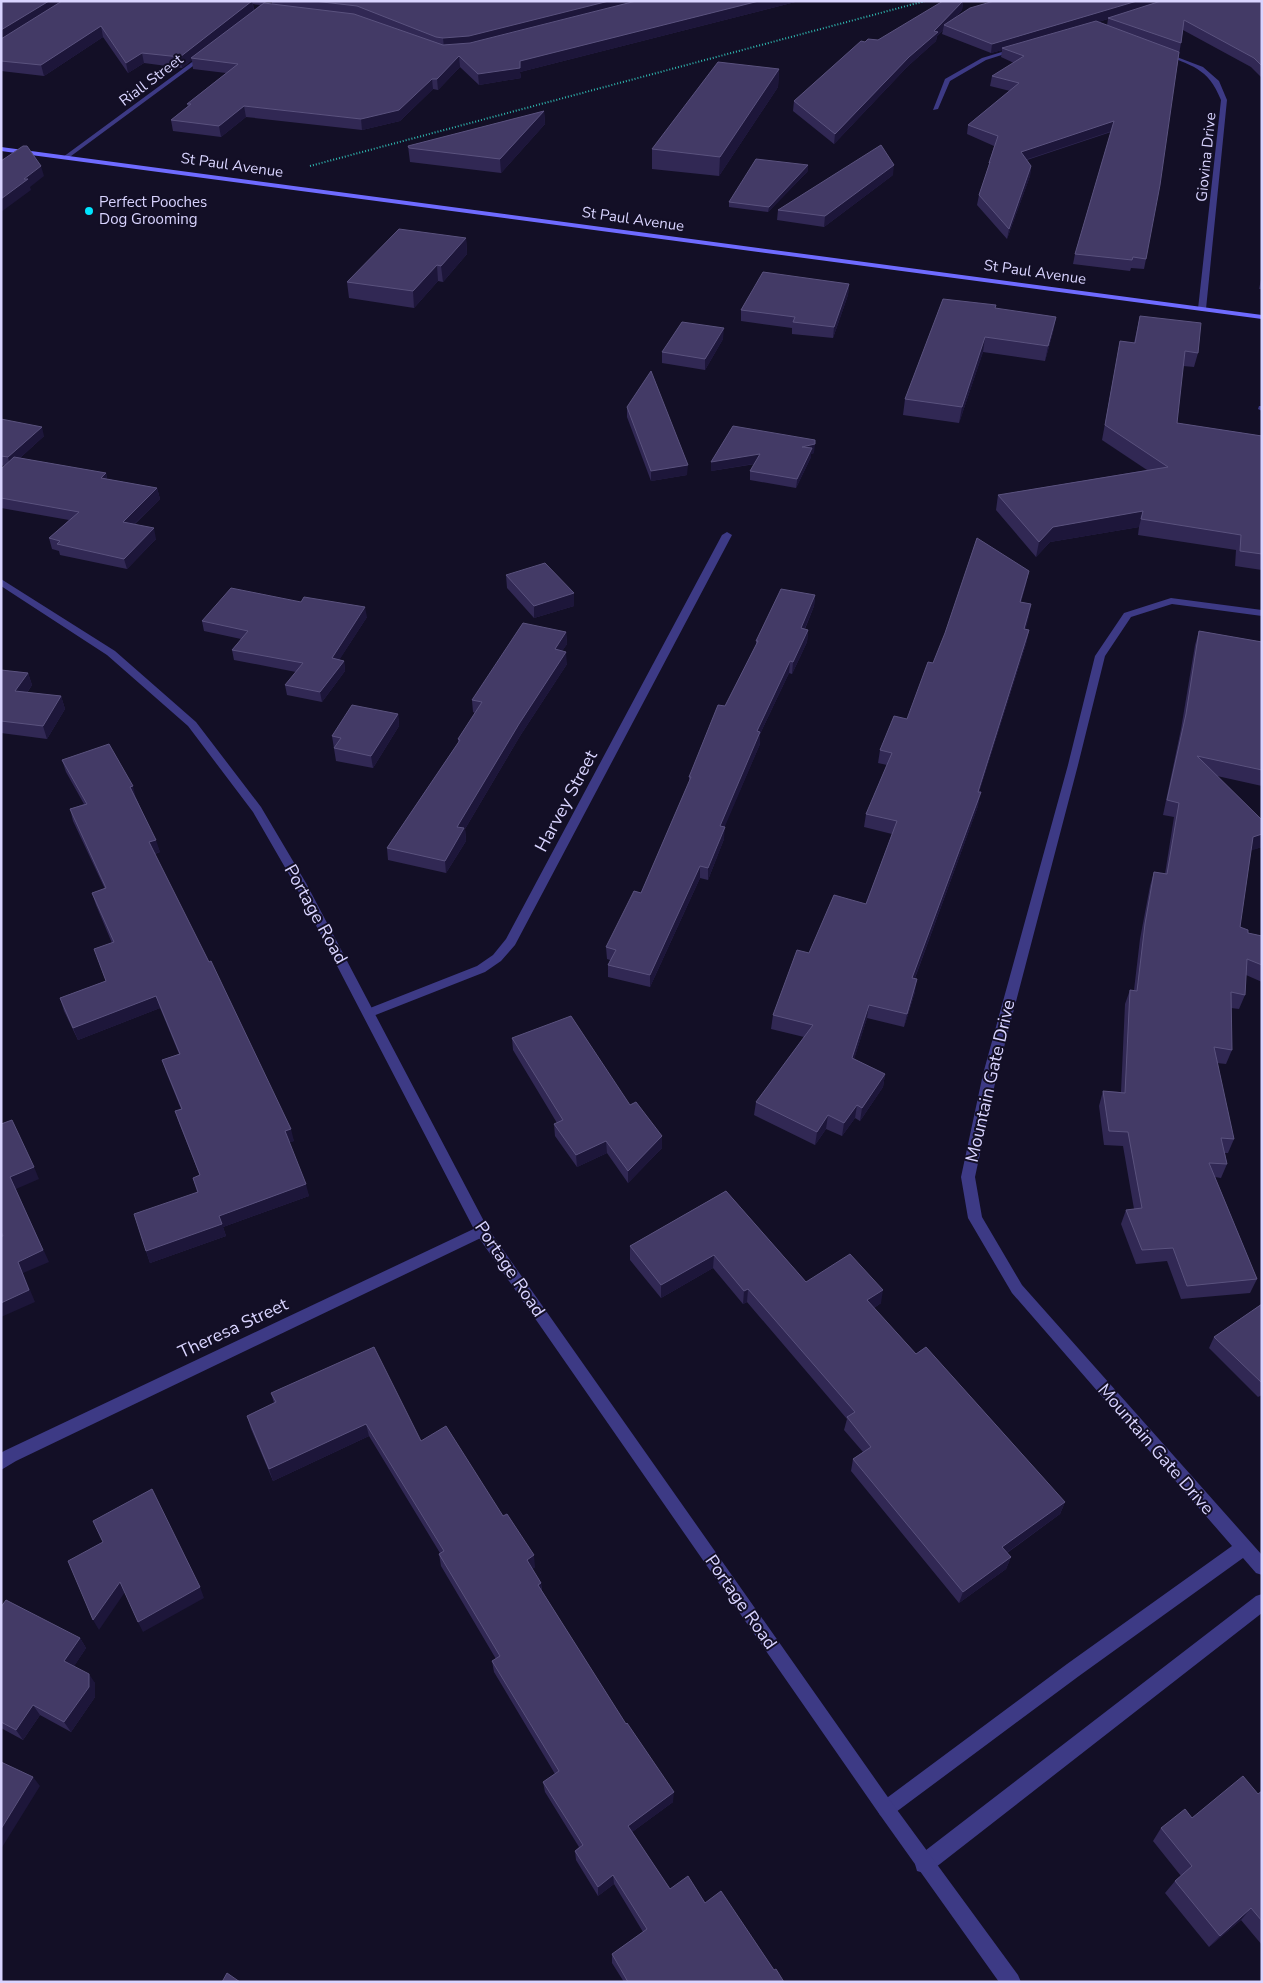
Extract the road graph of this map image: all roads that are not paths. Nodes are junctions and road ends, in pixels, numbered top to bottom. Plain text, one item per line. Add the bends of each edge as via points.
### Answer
1 (1021, 48) edge
2 (1156, 49) edge
3 (211, 50) edge
4 (935, 110) dead end
5 (1, 149) edge
6 (65, 158) junction
7 (1202, 310) junction
8 (1262, 317) edge
9 (727, 535) dead end
10 (1, 582) edge
11 (1262, 613) edge
12 (369, 1013) junction
13 (482, 1230) junction
14 (1, 1462) edge
15 (1244, 1547) junction
16 (1262, 1567) edge
17 (1262, 1602) edge
18 (886, 1809) junction
19 (924, 1864) junction
20 (1011, 1982) edge

1 - 4 street via 984,59 947,80
2 - 7 street, Giovina Drive via 1201,68 1217,82 1224,100
3 - 6 street, Riall Street
5 - 6 main road, St Paul Avenue
6 - 7 main road, St Paul Avenue
7 - 8 main road, St Paul Avenue
9 - 12 street, Harvey Street via 511,942 497,958 480,968
10 - 12 street, Portage Road via 111,654 192,724 257,810
11 - 15 street, Mountain Gate Drive via 1171,602 1127,615 1100,656 990,1074 968,1176 975,1218 1017,1289
12 - 13 street, Portage Road
13 - 14 street, Theresa Street
13 - 18 street, Portage Road
15 - 16 street, Mountain Gate Drive
15 - 18 street
17 - 19 street
18 - 19 street, Portage Road
19 - 20 street, Portage Road

